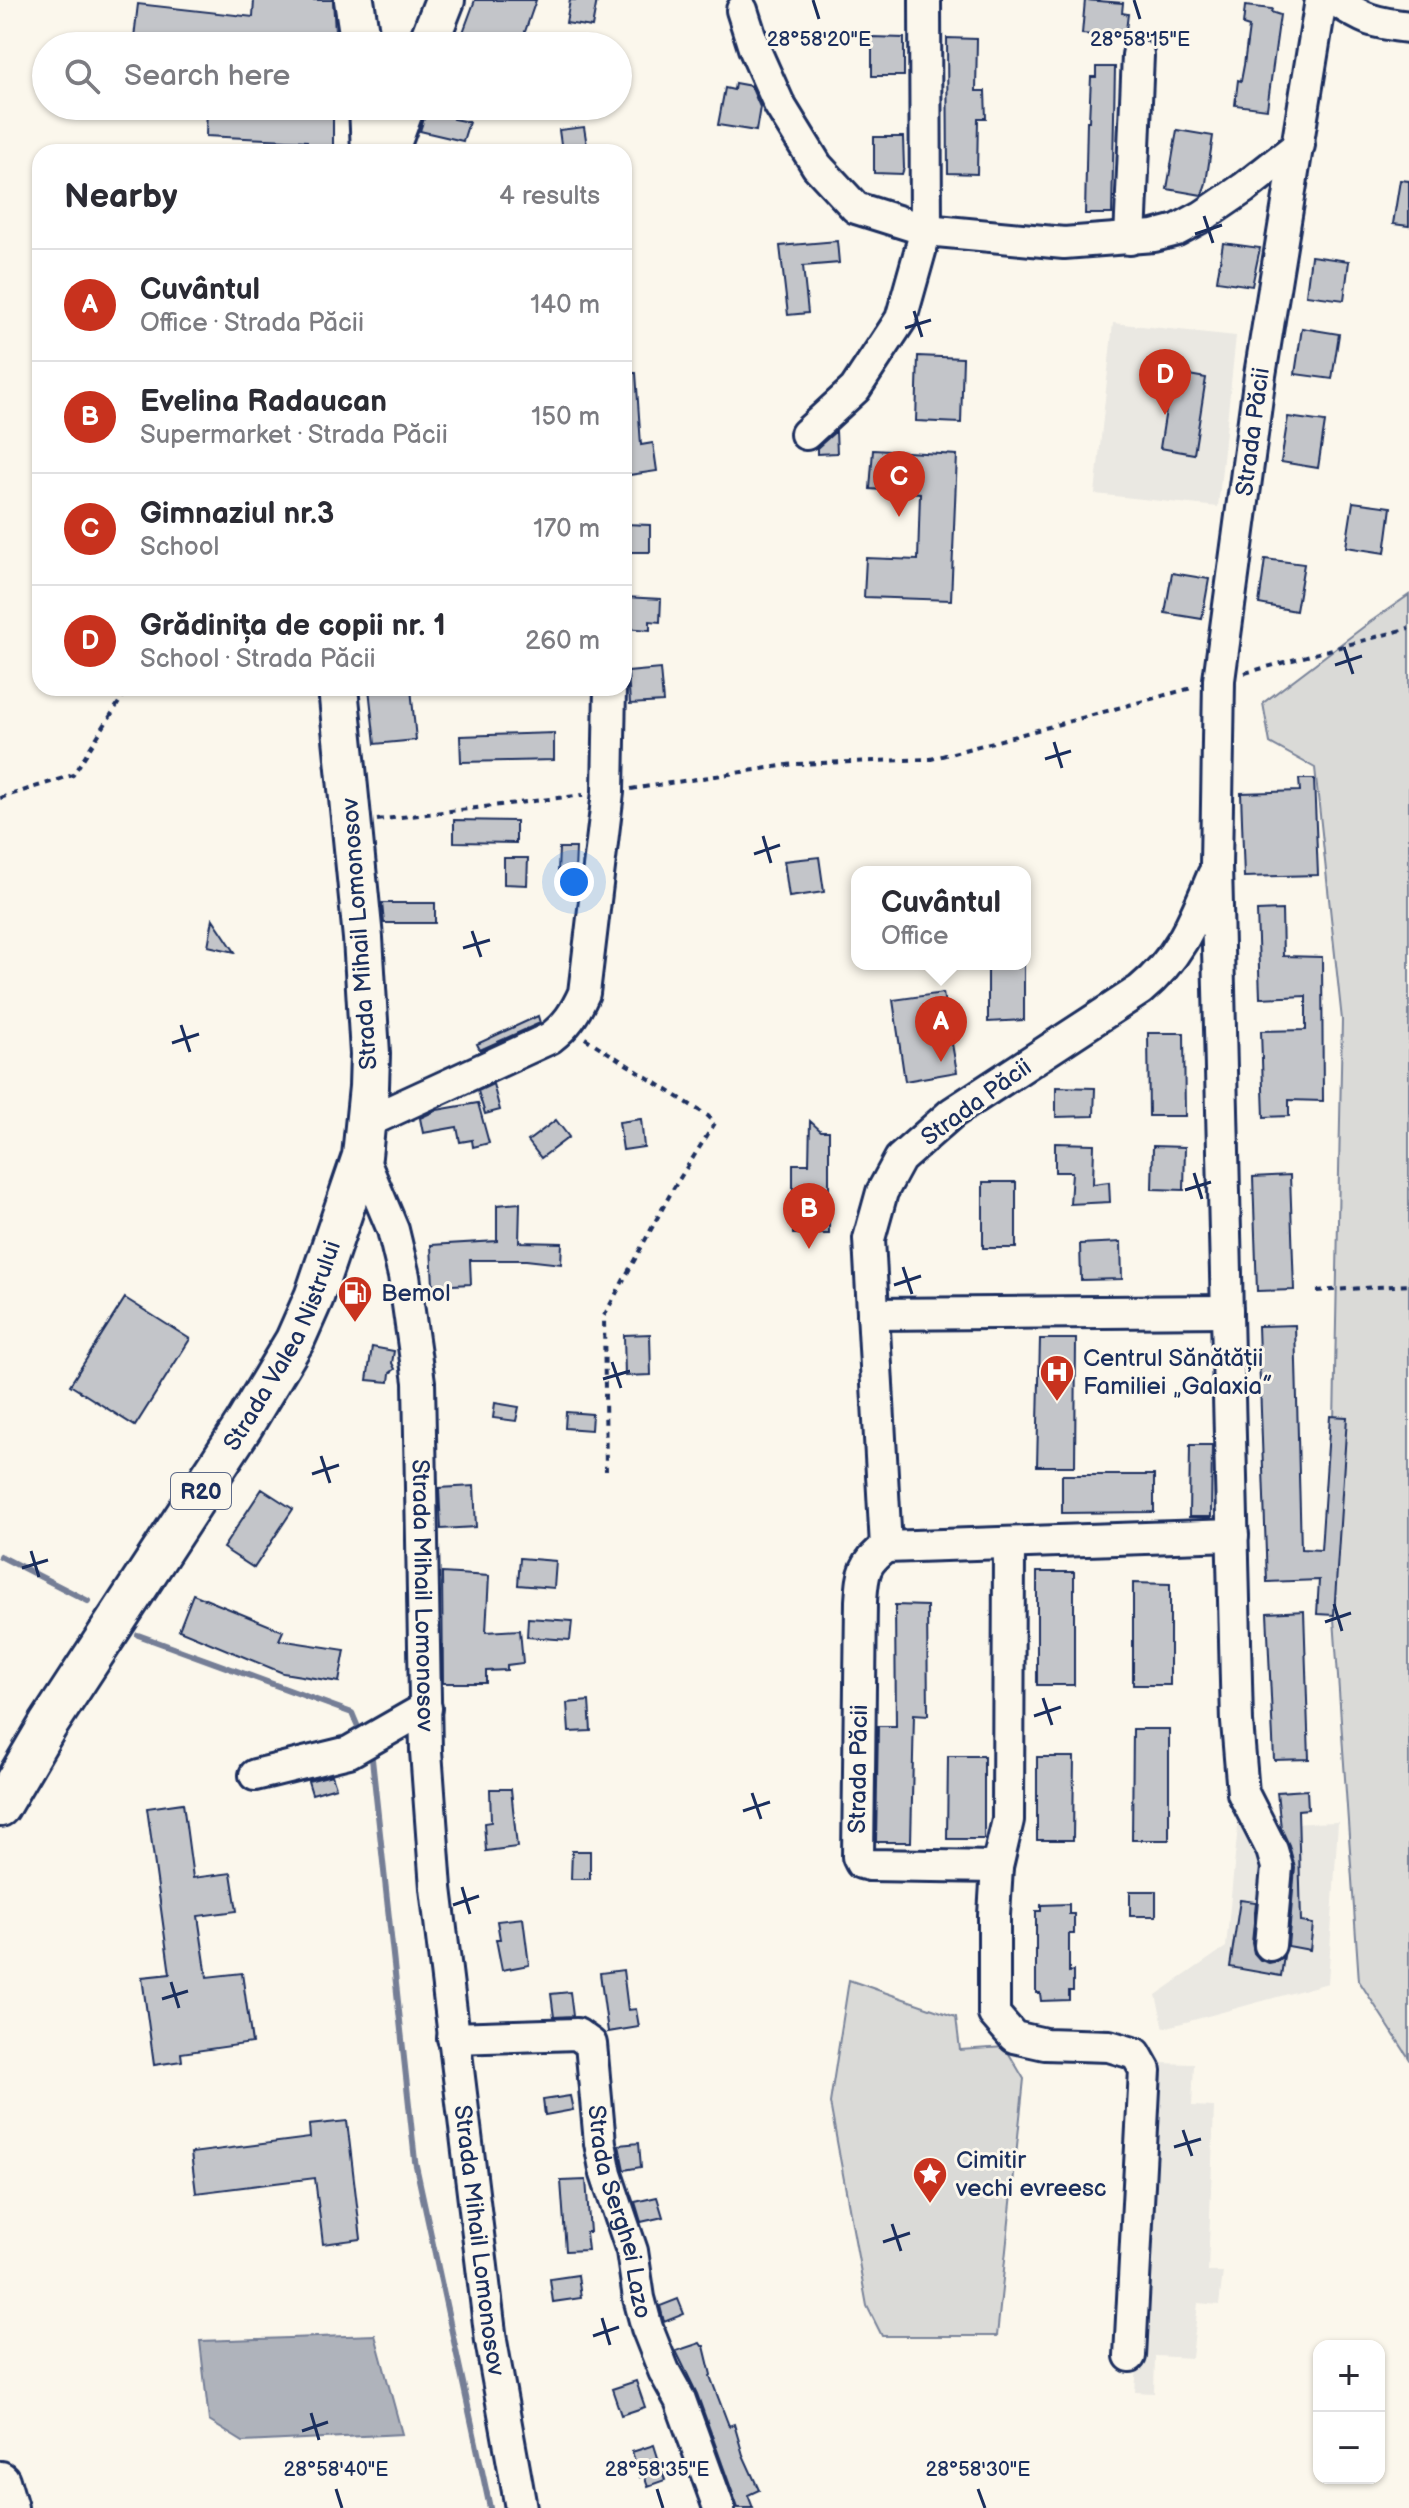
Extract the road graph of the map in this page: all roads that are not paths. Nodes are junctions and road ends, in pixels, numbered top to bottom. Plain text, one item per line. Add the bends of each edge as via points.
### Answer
1 (354, 0) edge
2 (445, 0) edge
3 (925, 0) edge
4 (1321, 0) edge
5 (1335, 0) edge
6 (742, 10) dead end
7 (1409, 27) edge
8 (359, 32) edge
9 (432, 32) edge
10 (1138, 55) dead end
11 (370, 120) edge
12 (400, 120) edge
13 (371, 144) edge
14 (391, 144) edge
15 (1299, 145) junction
16 (926, 230) junction
17 (1130, 239) junction
18 (806, 434) dead end
19 (339, 696) edge
20 (610, 696) edge
21 (1216, 866) junction
22 (364, 1140) junction
23 (1227, 1311) junction
24 (873, 1314) junction
25 (1233, 1535) junction
26 (1009, 1543) junction
27 (886, 1547) junction
28 (426, 1708) junction
29 (255, 1775) dead end
30 (0, 1807) edge
31 (997, 1867) junction
32 (1270, 1945) dead end
33 (453, 2038) junction
34 (1130, 2356) dead end
35 (0, 2481) edge
36 (8, 2508) edge
37 (521, 2508) edge
38 (719, 2508) edge

1 - 8 main road
2 - 9 main road
3 - 16 street
4 - 15 street, Strada Păcii
5 - 7 street via 1361,18
6 - 16 street via 779,104 817,166 856,208
10 - 17 street
11 - 13 main road
12 - 14 main road
15 - 17 street via 1203,216 1177,230
15 - 21 street, Strada Păcii via 1260,375 1219,680
16 - 17 street via 1064,243
16 - 18 street via 901,319 855,389
19 - 22 main road, Strada Mihail Lomonosov / R20 via 370,1054
20 - 22 street via 608,792 584,993 576,1011 550,1038
21 - 23 street, Strada Păcii
21 - 24 street, Strada Păcii via 1185,939 1160,974 952,1113 900,1159 882,1192 869,1239
22 - 28 street, Strada Mihail Lomonosov via 404,1276 419,1382
22 - 30 main road, Strada Valea Nistrului / R20 via 295,1340
23 - 24 street
23 - 25 street, Strada Păcii
24 - 27 street, Strada Păcii
25 - 26 street
25 - 32 street, Strada Păcii via 1243,1793 1277,1867
26 - 27 street
26 - 31 street via 1008,1820
27 - 31 street, Strada Păcii via 864,1571 861,1601 858,1857 869,1865
28 - 29 street via 349,1752
28 - 33 street, Strada Mihail Lomonosov via 436,1888
31 - 34 street via 994,2014 1014,2037 1045,2044 1109,2046 1136,2054 1145,2070
33 - 37 street, Strada Mihail Lomonosov via 491,2341
33 - 38 street, Strada Serghei Lazo via 577,2034 591,2044 600,2143 632,2251 643,2313
35 - 36 main road

